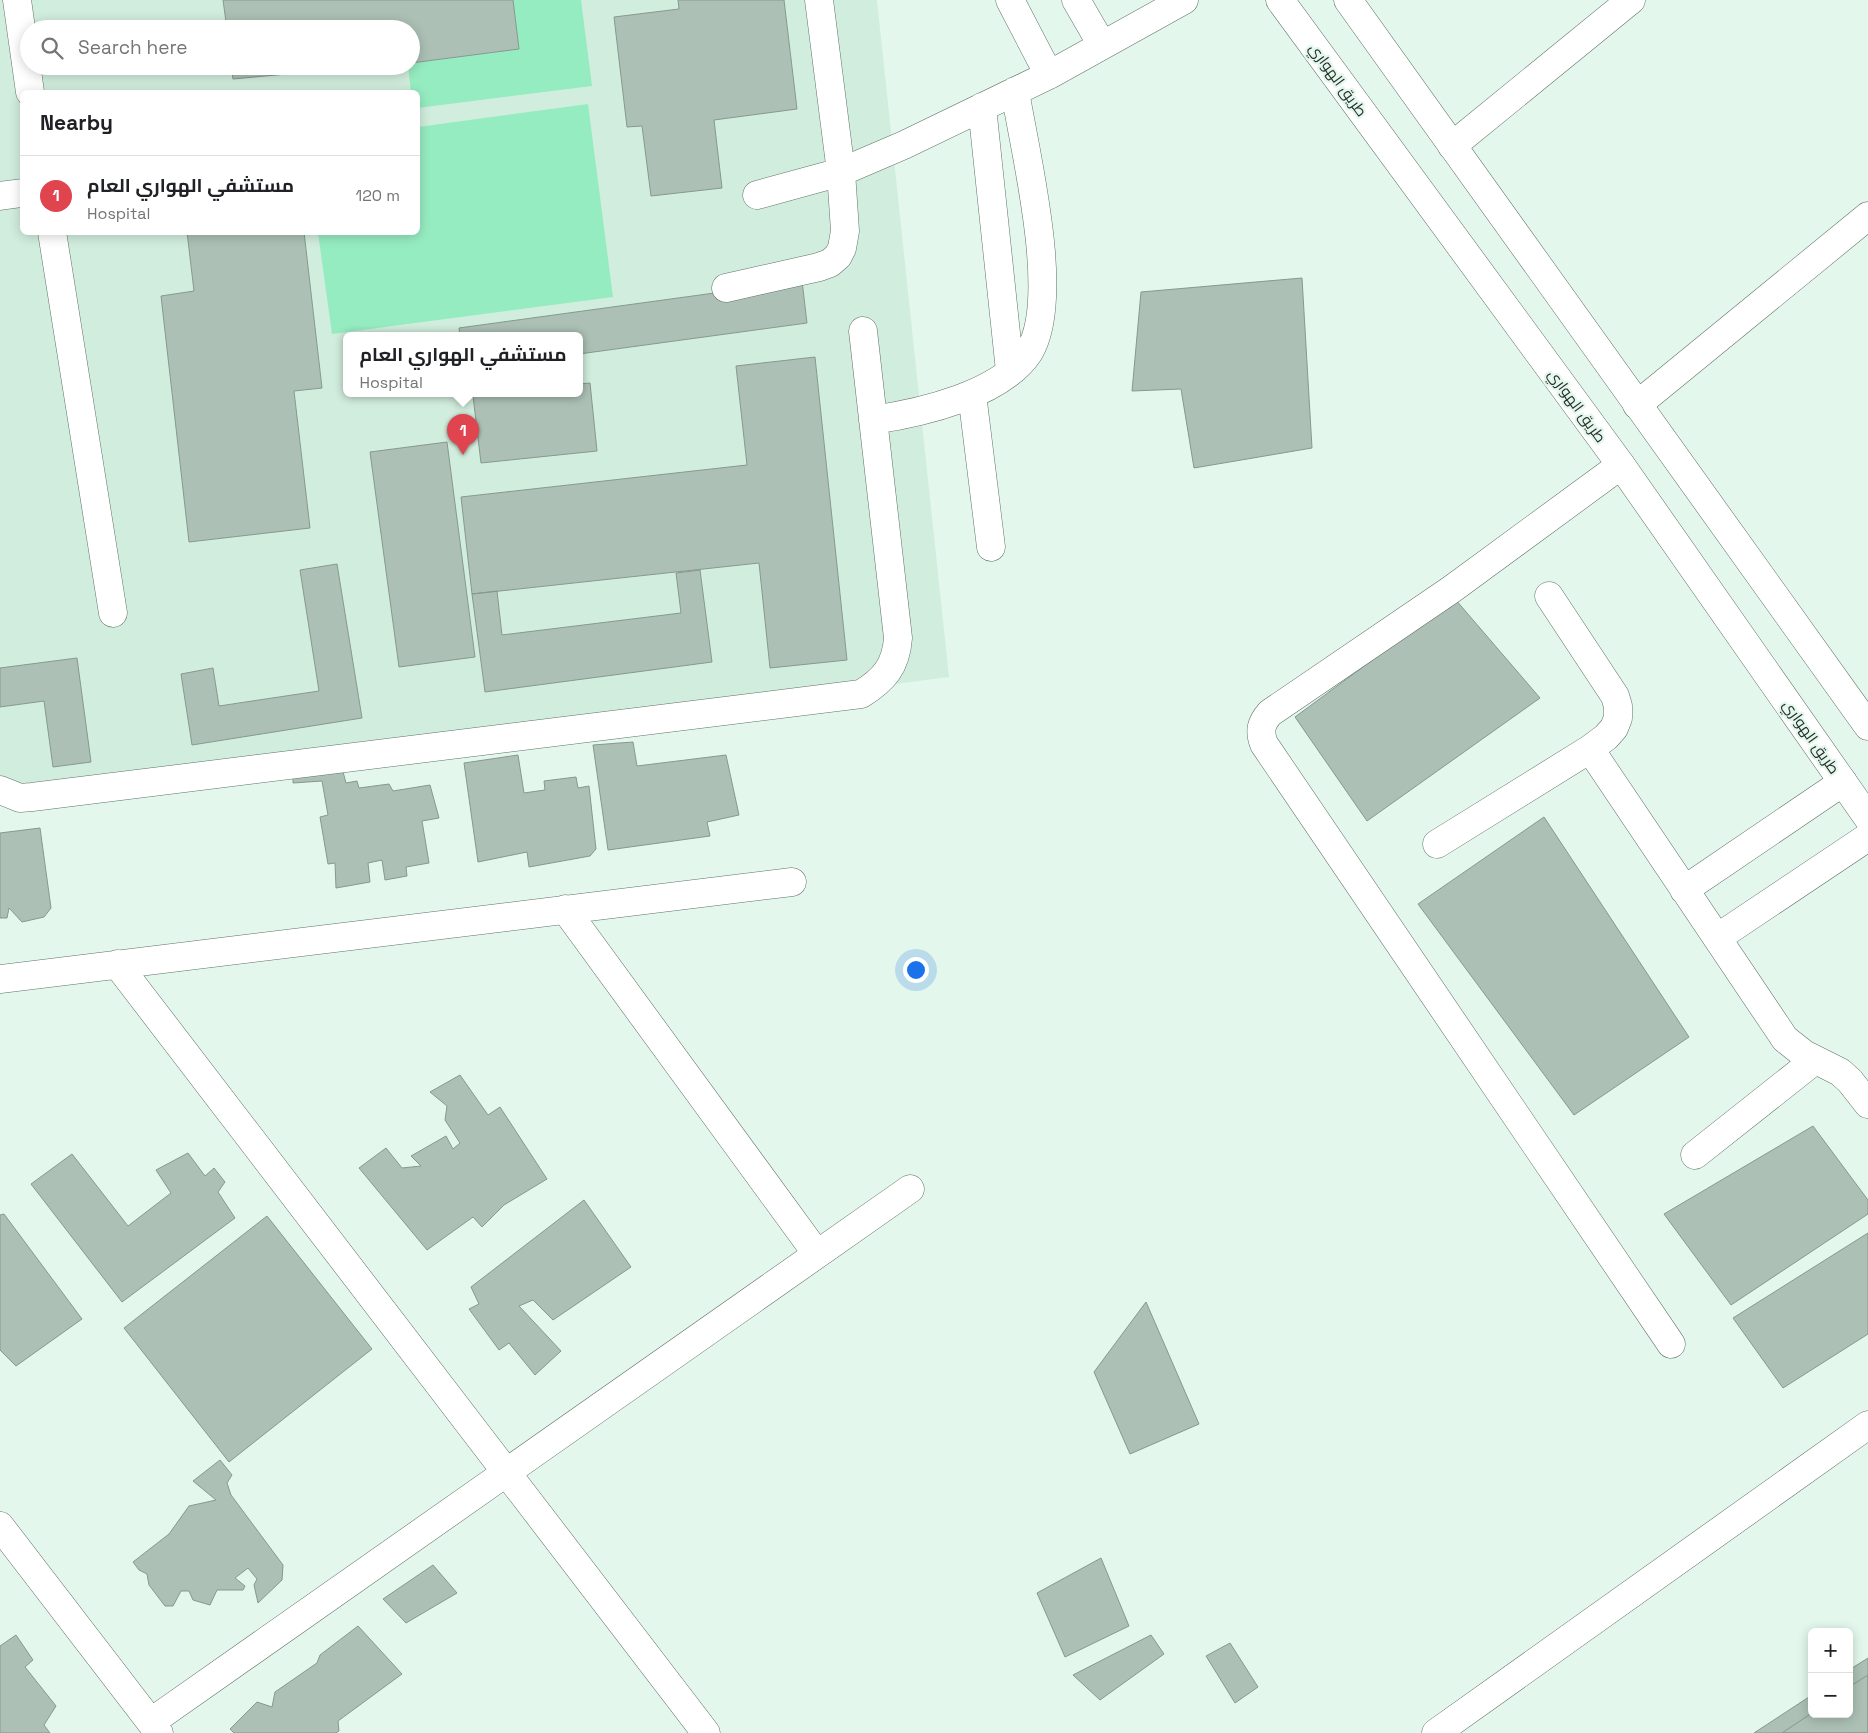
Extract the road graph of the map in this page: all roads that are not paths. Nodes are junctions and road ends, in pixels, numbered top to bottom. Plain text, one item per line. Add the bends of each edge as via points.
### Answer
1 (17, 0) edge
2 (819, 0) edge
3 (1010, 0) edge
4 (1076, 0) edge
5 (1184, 0) edge
6 (1280, 0) edge
7 (1348, 0) edge
8 (1631, 0) edge
9 (20, 21) edge
10 (1102, 45) junction
11 (28, 75) edge
12 (1049, 75) junction
13 (30, 90) edge
14 (1015, 91) junction
15 (982, 107) junction
16 (1452, 146) junction
17 (841, 172) junction
18 (20, 193) edge
19 (757, 195) dead end
20 (0, 196) edge
21 (1868, 216) edge
22 (52, 235) edge
23 (726, 288) dead end
24 (862, 331) dead end
25 (1010, 371) junction
26 (972, 394) junction
27 (1637, 405) junction
28 (873, 420) junction
29 (1621, 466) junction
30 (991, 547) dead end
31 (1548, 596) dead end
32 (113, 613) dead end
33 (1868, 726) edge
34 (1590, 749) junction
35 (1843, 782) junction
36 (0, 790) edge
37 (1868, 818) edge
38 (1868, 836) edge
39 (1437, 844) dead end
40 (792, 882) dead end
41 (1684, 890) junction
42 (565, 909) junction
43 (1717, 938) junction
44 (117, 964) junction
45 (0, 979) edge
46 (1815, 1060) junction
47 (1868, 1104) edge
48 (1695, 1155) dead end
49 (910, 1189) dead end
50 (817, 1254) junction
51 (1671, 1344) dead end
52 (1868, 1425) edge
53 (507, 1472) junction
54 (0, 1526) edge
55 (155, 1728) edge
56 (706, 1733) edge
57 (1436, 1733) edge

1 - 9 main road
2 - 17 main road
3 - 12 main road
4 - 10 main road
5 - 10 main road
6 - 29 main road, طريق الهواري
7 - 16 main road
8 - 16 main road
10 - 12 main road
11 - 13 main road
12 - 14 main road
14 - 15 main road
14 - 25 main road via 1040,237 1042,295 1035,341
15 - 17 main road
15 - 25 main road
16 - 27 main road
17 - 19 main road
17 - 23 main road via 845,231 838,256 819,267
18 - 20 main road
21 - 27 main road
22 - 32 main road
24 - 28 main road
25 - 26 main road
26 - 28 main road via 940,406
26 - 30 main road
27 - 33 main road
28 - 36 main road via 898,638 897,651 886,676 861,694 32,797 20,798
29 - 35 main road, طريق الهواري
29 - 51 main road via 1452,589 1270,713 1261,728 1261,736
31 - 34 main road via 1615,696 1618,706 1614,728
34 - 39 main road
34 - 41 main road
35 - 37 main road, طريق الهواري
35 - 41 main road
38 - 43 main road
40 - 42 main road
41 - 43 main road
42 - 44 main road
42 - 50 main road
43 - 46 main road via 1785,1038
44 - 45 main road
44 - 53 main road
46 - 47 main road via 1840,1072
46 - 48 main road
49 - 50 main road
50 - 53 main road
52 - 57 main road
53 - 55 main road
53 - 56 main road
54 - 55 main road

